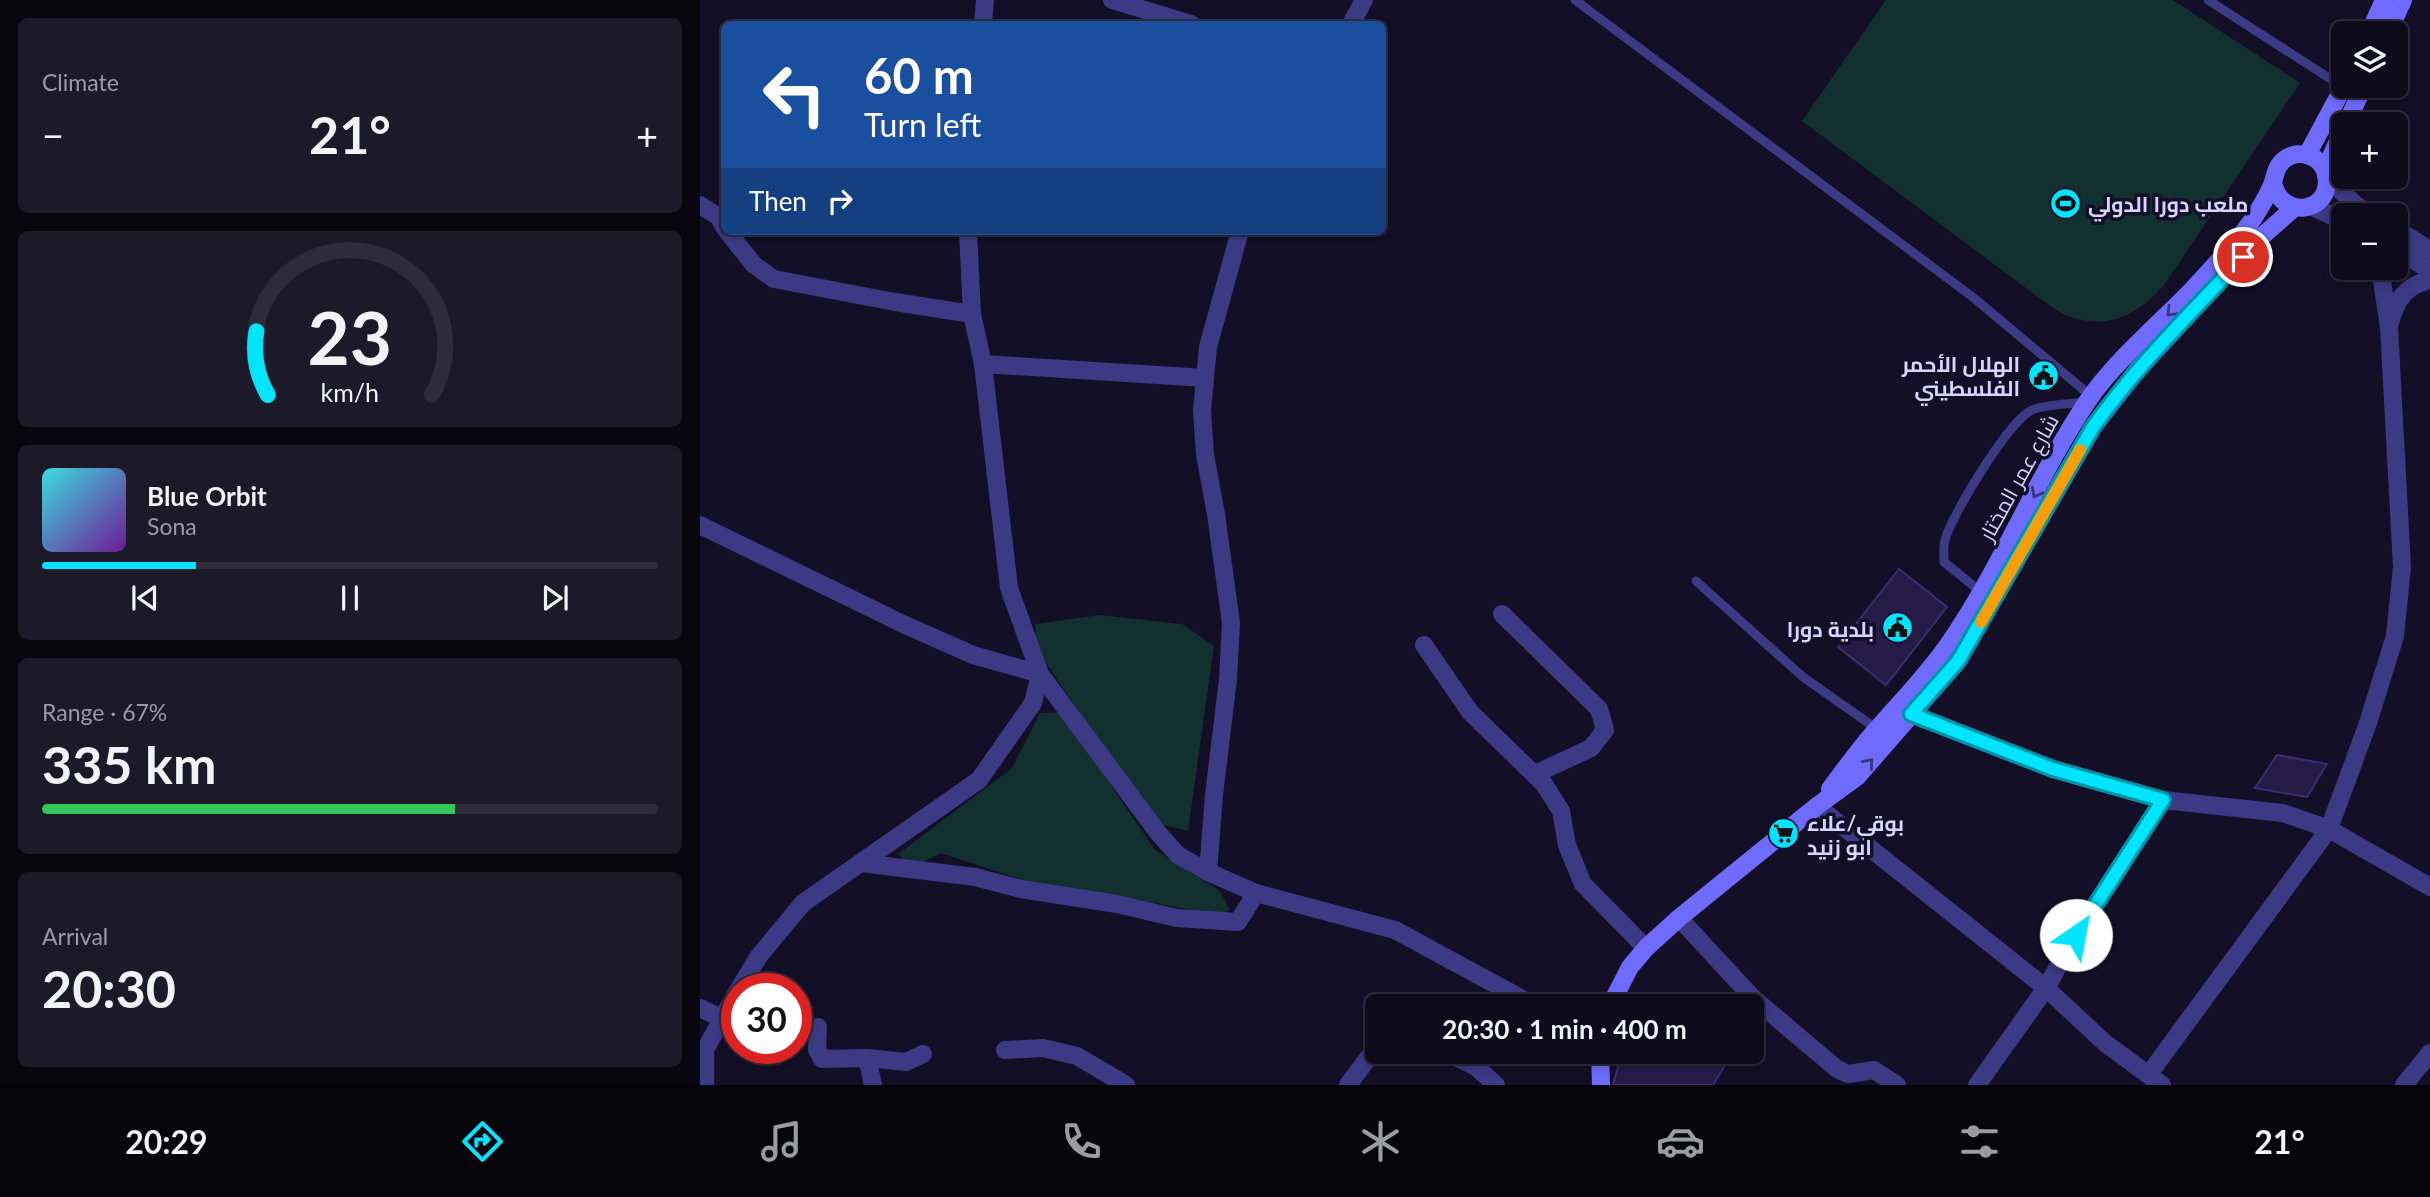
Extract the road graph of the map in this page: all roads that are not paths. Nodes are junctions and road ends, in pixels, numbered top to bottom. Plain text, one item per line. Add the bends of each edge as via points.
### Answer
1 (985, 0) edge
2 (1112, 0) edge
3 (1364, 0) edge
4 (1575, 0) edge
5 (2208, 0) edge
6 (2384, 0) edge
7 (2403, 0) edge
8 (983, 21) edge
9 (1181, 21) edge
10 (1353, 21) edge
11 (2374, 21) edge
12 (2393, 21) edge
13 (2331, 78) edge
14 (2337, 98) edge
15 (2306, 155) junction
16 (2331, 161) edge
17 (2326, 174) junction
18 (2273, 182) junction
19 (2354, 203) edge
20 (700, 205) edge
21 (2302, 207) junction
22 (2331, 217) edge
23 (721, 221) edge
24 (730, 235) edge
25 (968, 235) edge
26 (1239, 235) edge
27 (2408, 236) edge
28 (2430, 250) edge
29 (2408, 257) edge
30 (2430, 270) edge
31 (2382, 280) edge
32 (2430, 280) edge
33 (972, 314) junction
34 (2389, 327) junction
35 (983, 364) junction
36 (1205, 378) junction
37 (2090, 398) junction
38 (700, 525) edge
39 (1696, 581) dead end
40 (1981, 592) junction
41 (1502, 614) dead end
42 (1424, 645) dead end
43 (1040, 674) junction
44 (1911, 714) junction
45 (1877, 729) junction
46 (1535, 774) junction
47 (2163, 800) junction
48 (1817, 806) junction
49 (2329, 829) junction
50 (861, 863) junction
51 (1208, 872) junction
52 (2430, 887) edge
53 (1256, 893) junction
54 (1679, 918) junction
55 (1646, 948) junction
56 (749, 973) edge
57 (2046, 988) junction
58 (1513, 994) edge
59 (1616, 994) edge
60 (700, 1008) edge
61 (721, 1018) joint
62 (818, 1027) dead end
63 (1005, 1050) dead end
64 (702, 1052) edge
65 (2430, 1053) edge
66 (923, 1054) dead end
67 (867, 1058) junction
68 (1365, 1062) edge
69 (1470, 1064) edge
70 (1600, 1064) edge
71 (2155, 1080) edge
72 (705, 1085) edge
73 (873, 1085) edge
74 (1126, 1085) edge
75 (1348, 1085) edge
76 (1496, 1085) edge
77 (1601, 1085) edge
78 (1897, 1085) edge
79 (1977, 1085) edge
80 (2404, 1085) edge

1 - 8 street
2 - 9 street
3 - 10 street
4 - 37 lane via 1952,281
5 - 13 lane
6 - 11 main road
7 - 12 main road
14 - 15 main road
15 - 17 main road via 2320,163
15 - 18 main road via 2283,160
16 - 17 main road
17 - 19 street
17 - 21 main road via 2324,195
18 - 21 main road via 2281,199
18 -> 37 main road, شارع عمر المختار via 2223,257
20 - 23 street
21 - 22 street
21 - 44 main road, شارع عمر المختار via 2259,239 2115,396 1958,661
24 - 33 street via 754,265 774,279
25 - 33 street
26 - 36 street via 1208,347
27 - 28 street
29 - 30 street
31 - 34 street
32 - 34 street via 2403,293
33 - 35 street
34 - 49 street via 2402,568 2395,636
35 - 36 street
35 - 43 street via 1009,588
36 - 51 street via 1205,455 1231,622
37 -> 40 main road, شارع عمر المختار
37 - 40 lane via 2032,410 1999,446 1963,501 1944,541 1944,562
38 - 43 street via 973,655
39 - 45 lane via 1803,677
40 - 45 main road, شارع عمر المختار via 1925,676
41 - 46 street via 1599,709 1605,730 1591,748
42 - 46 street via 1470,712
43 - 50 street via 1033,703 979,780
43 - 51 street via 1158,834 1178,855
44 - 47 street via 2053,769
48 -> 44 main road, شارع عمر المختار via 1857,777
45 - 48 main road, شارع عمر المختار
46 - 55 street via 1561,811 1567,845 1583,884
47 - 49 street via 2283,813
47 - 57 street
48 - 54 main road, شارع عمر المختار
48 - 57 street
49 - 52 street
49 - 71 street
50 - 53 street via 975,877 1177,918 1238,922
50 - 56 street via 803,903
51 - 53 street
53 - 58 street via 1395,930
54 - 55 main road, شارع عمر المختار
54 - 78 street via 1753,998 1837,1069 1848,1074 1874,1070
55 - 59 main road, شارع عمر المختار
57 - 71 street via 2105,1043
57 - 79 street
60 - 61 street
61 - 64 street
62 - 67 street via 817,1050 822,1059
63 - 74 street via 1043,1048 1077,1056
64 - 72 street
65 - 80 street
66 - 67 street via 906,1062
67 - 73 street
68 - 75 street
69 - 76 street
70 - 77 main road

